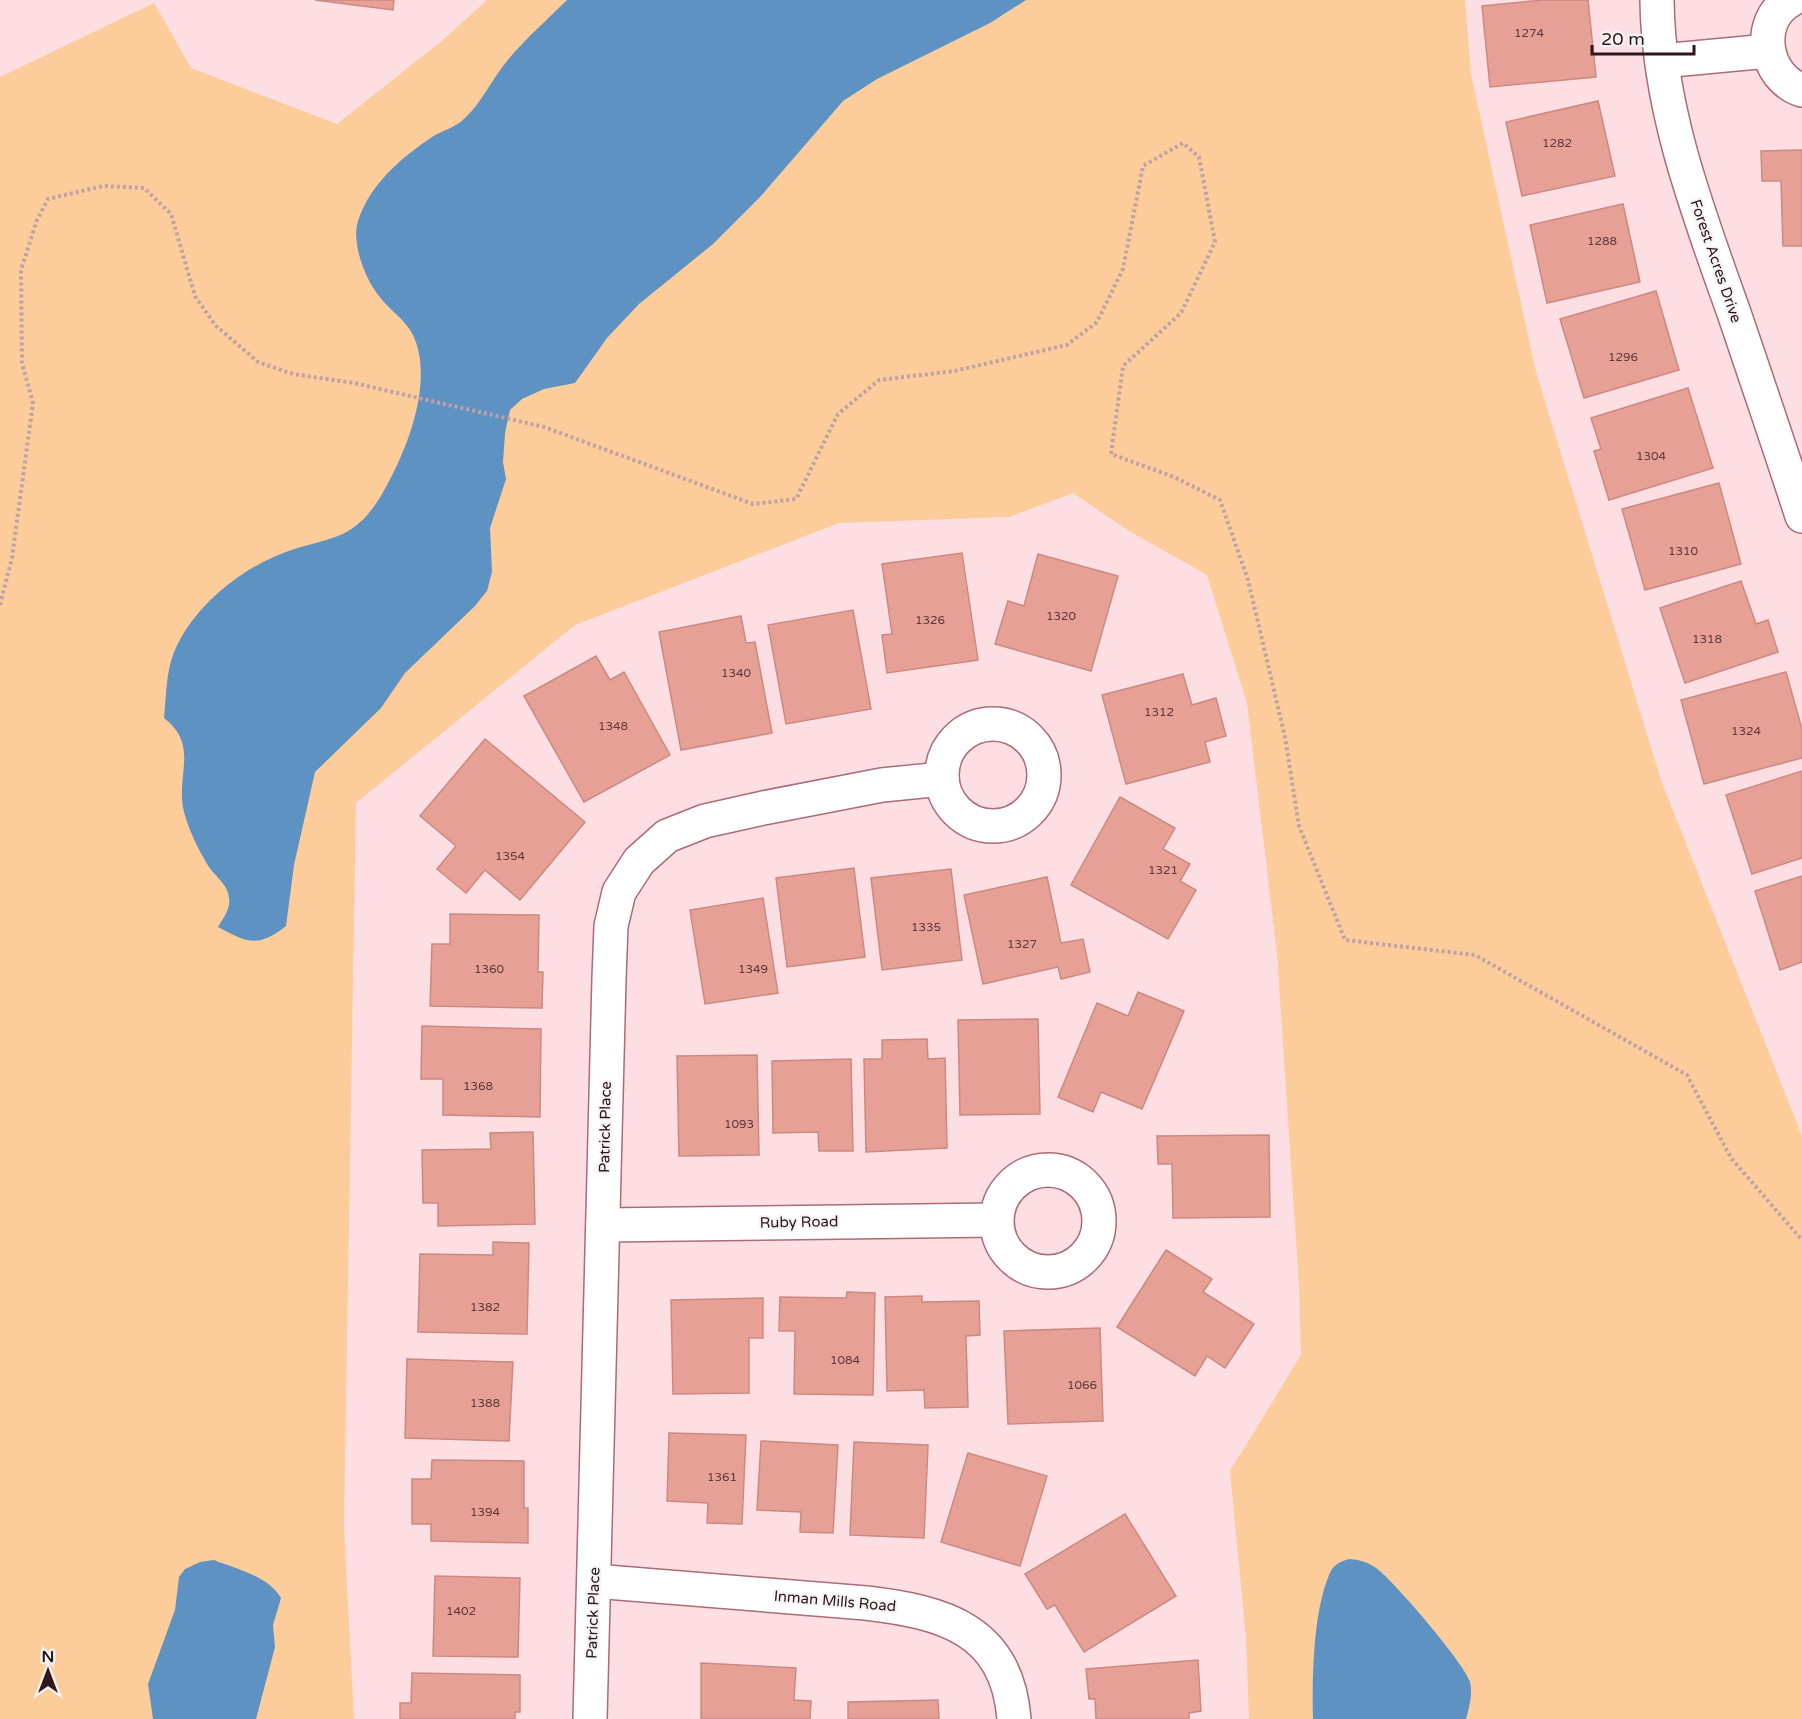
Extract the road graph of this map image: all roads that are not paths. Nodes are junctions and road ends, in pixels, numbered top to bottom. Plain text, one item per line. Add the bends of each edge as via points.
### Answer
1 (1657, 0) edge
2 (1791, 0) edge
3 (1768, 51) junction
4 (1662, 61) junction
5 (1802, 90) edge
6 (1794, 467) edge
7 (1802, 516) edge
8 (942, 778) dead end
9 (996, 1220) dead end
10 (603, 1225) junction
11 (594, 1581) junction
12 (590, 1719) edge
13 (1014, 1719) edge

1 - 4 street, Forest Acres Drive
2 - 3 street via 1774,16 1768,33
3 - 4 street
3 - 5 street via 1782,79
4 - 6 street, Forest Acres Drive via 1676,134 1700,220
6 - 7 street, Forest Acres Drive
8 - 10 street, Patrick Place via 882,785 705,821 667,836 639,861 619,892 611,926
9 - 10 street, Ruby Road
10 - 11 street, Patrick Place
11 - 12 street, Patrick Place
11 - 13 street, Inman Mills Road via 866,1603 940,1616 970,1632 993,1657 1007,1679

